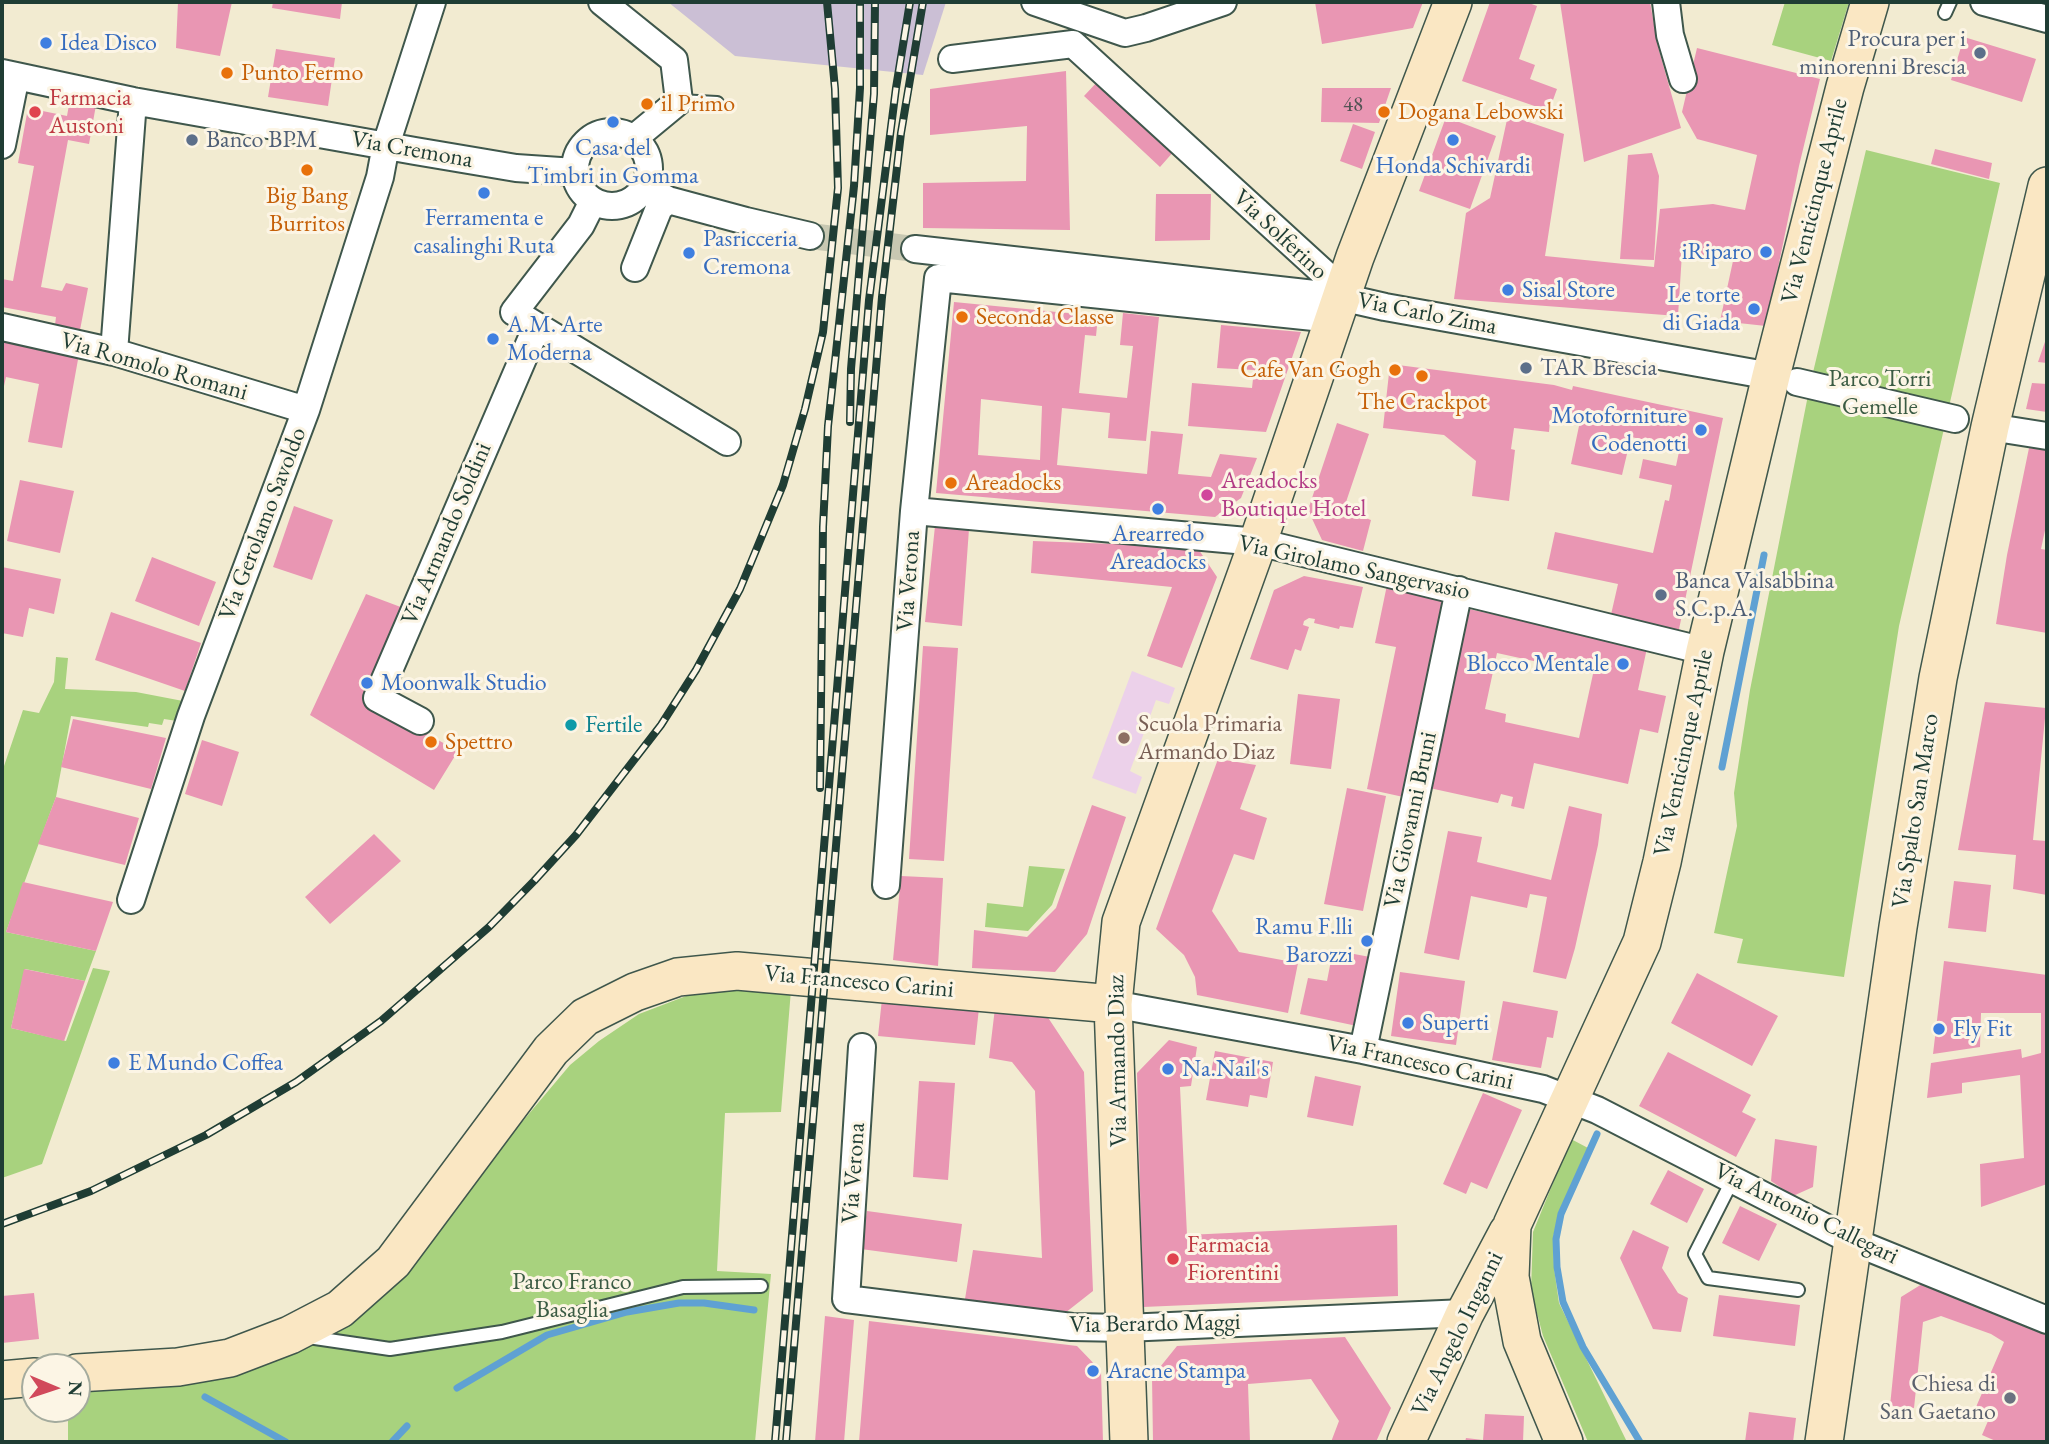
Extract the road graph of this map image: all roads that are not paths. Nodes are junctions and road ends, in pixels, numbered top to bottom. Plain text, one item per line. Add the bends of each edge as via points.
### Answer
1 (432, 2) edge
2 (603, 2) edge
3 (1035, 2) edge
4 (1666, 2) edge
5 (1870, 2) edge
6 (1984, 2) edge
7 (1215, 3) edge
8 (1450, 4) edge
9 (2047, 19) edge
10 (952, 60) dead end
11 (9, 74) edge
12 (1683, 79) dead end
13 (133, 101) junction
14 (679, 101) junction
15 (719, 107) dead end
16 (633, 139) junction
17 (2, 145) edge
18 (386, 145) junction
19 (575, 172) junction
20 (2047, 186) edge
21 (645, 187) junction
22 (668, 200) junction
23 (593, 201) junction
24 (810, 236) tunnel mouth
25 (915, 249) tunnel mouth
26 (635, 268) dead end
27 (938, 278) joint
28 (1337, 308) junction
29 (537, 326) junction
30 (2, 327) edge
31 (114, 352) junction
32 (1784, 379) junction
33 (306, 410) junction
34 (1955, 419) dead end
35 (1990, 428) junction
36 (2047, 436) edge
37 (726, 442) dead end
38 (914, 511) junction
39 (1258, 542) junction
40 (1459, 590) junction
41 (1705, 651) junction
42 (420, 721) dead end
43 (886, 885) dead end
44 (131, 900) dead end
45 (1113, 1004) junction
46 (862, 1047) dead end
47 (1363, 1050) junction
48 (1570, 1098) junction
49 (1733, 1180) junction
50 (1512, 1225) junction
51 (1852, 1241) junction
52 (761, 1286) dead end
53 (1798, 1290) dead end
54 (846, 1300) joint
55 (1465, 1313) junction
56 (2047, 1320) edge
57 (1125, 1328) junction
58 (290, 1335) junction
59 (91, 1372) edge
60 (21, 1378) edge
61 (2, 1380) edge
62 (1129, 1442) edge
63 (1406, 1442) edge
64 (1564, 1442) edge
65 (1824, 1442) edge

1 - 18 street, Via Gerolamo Savoldo
2 - 14 street via 674,60
3 - 7 street via 1125,33
4 - 12 street
5 - 32 street, Via Venticinque Aprile via 1844,87
6 - 9 street
8 - 28 street, Via Solferino
10 - 28 street, Via Solferino via 1073,44 1325,274
11 - 13 street, Via Cremona
11 - 17 street
13 - 18 street, Via Cremona
13 - 31 street
14 - 15 lane via 717,103
14 - 16 street
16 - 19 street via 610,132 588,141 576,160
16 - 21 street via 648,160
18 - 19 street, Via Cremona via 516,168
18 - 33 street, Via Gerolamo Savoldo via 380,177
19 - 23 street via 580,189
20 - 35 street, Via Spalto San Marco
21 - 22 street
21 - 23 street via 628,203 604,206
22 - 24 street
22 - 26 street via 659,208
23 - 29 street via 581,225 514,312
25 - 28 street, Via Carlo Zima
27 - 28 street, Via Carlo Zima
27 - 38 street, Via Verona
28 - 32 street, Via Carlo Zima via 1398,310
28 - 39 street, Via Armando Diaz
29 - 37 street
29 - 42 street, Via Armando Soldini via 377,698
30 - 31 street, Via Romolo Romani
31 - 33 street, Via Romolo Romani
32 - 34 street, Via Carlo Zima
32 - 41 street, Via Venticinque Aprile
33 - 44 street, Via Gerolamo Savoldo via 191,716
35 - 36 street
35 - 51 street, Via Spalto San Marco via 1938,678
38 - 39 street, Via Girolamo Sangervasio
38 - 43 street, Via Verona
39 - 40 street, Via Girolamo Sangervasio
39 - 45 street, Via Armando Diaz via 1121,922
40 - 41 street, Via Girolamo Sangervasio
40 - 47 street, Via Giovanni Bruni
41 - 48 street, Via Venticinque Aprile via 1642,942
45 - 47 street, Via Francesco Carini
45 - 57 street, Via Armando Diaz
45 - 58 street, Via Francesco Carini via 737,971 678,977 635,992 586,1017 551,1050 393,1262 340,1309
46 - 54 street, Via Verona
47 - 48 street, Via Francesco Carini via 1543,1088
48 - 49 street, Via Antonio Callegari
48 - 50 street, Via Venticinque Aprile
49 - 51 street, Via Antonio Callegari
49 - 53 lane via 1695,1254 1708,1278
50 - 55 street, Via Angelo Inganni
50 - 64 street, Via Venticinque Aprile via 1510,1277 1522,1341
51 - 56 street, Via Antonio Callegari
51 - 65 street, Via Spalto San Marco
52 - 58 lane via 684,1287 502,1332 390,1349
54 - 57 street, Via Berardo Maggi via 1072,1327
55 - 57 street, Via Berardo Maggi
55 - 63 street, Via Angelo Inganni
57 - 62 street, Via Armando Diaz
58 - 59 street via 230,1358 178,1367
60 - 61 street

